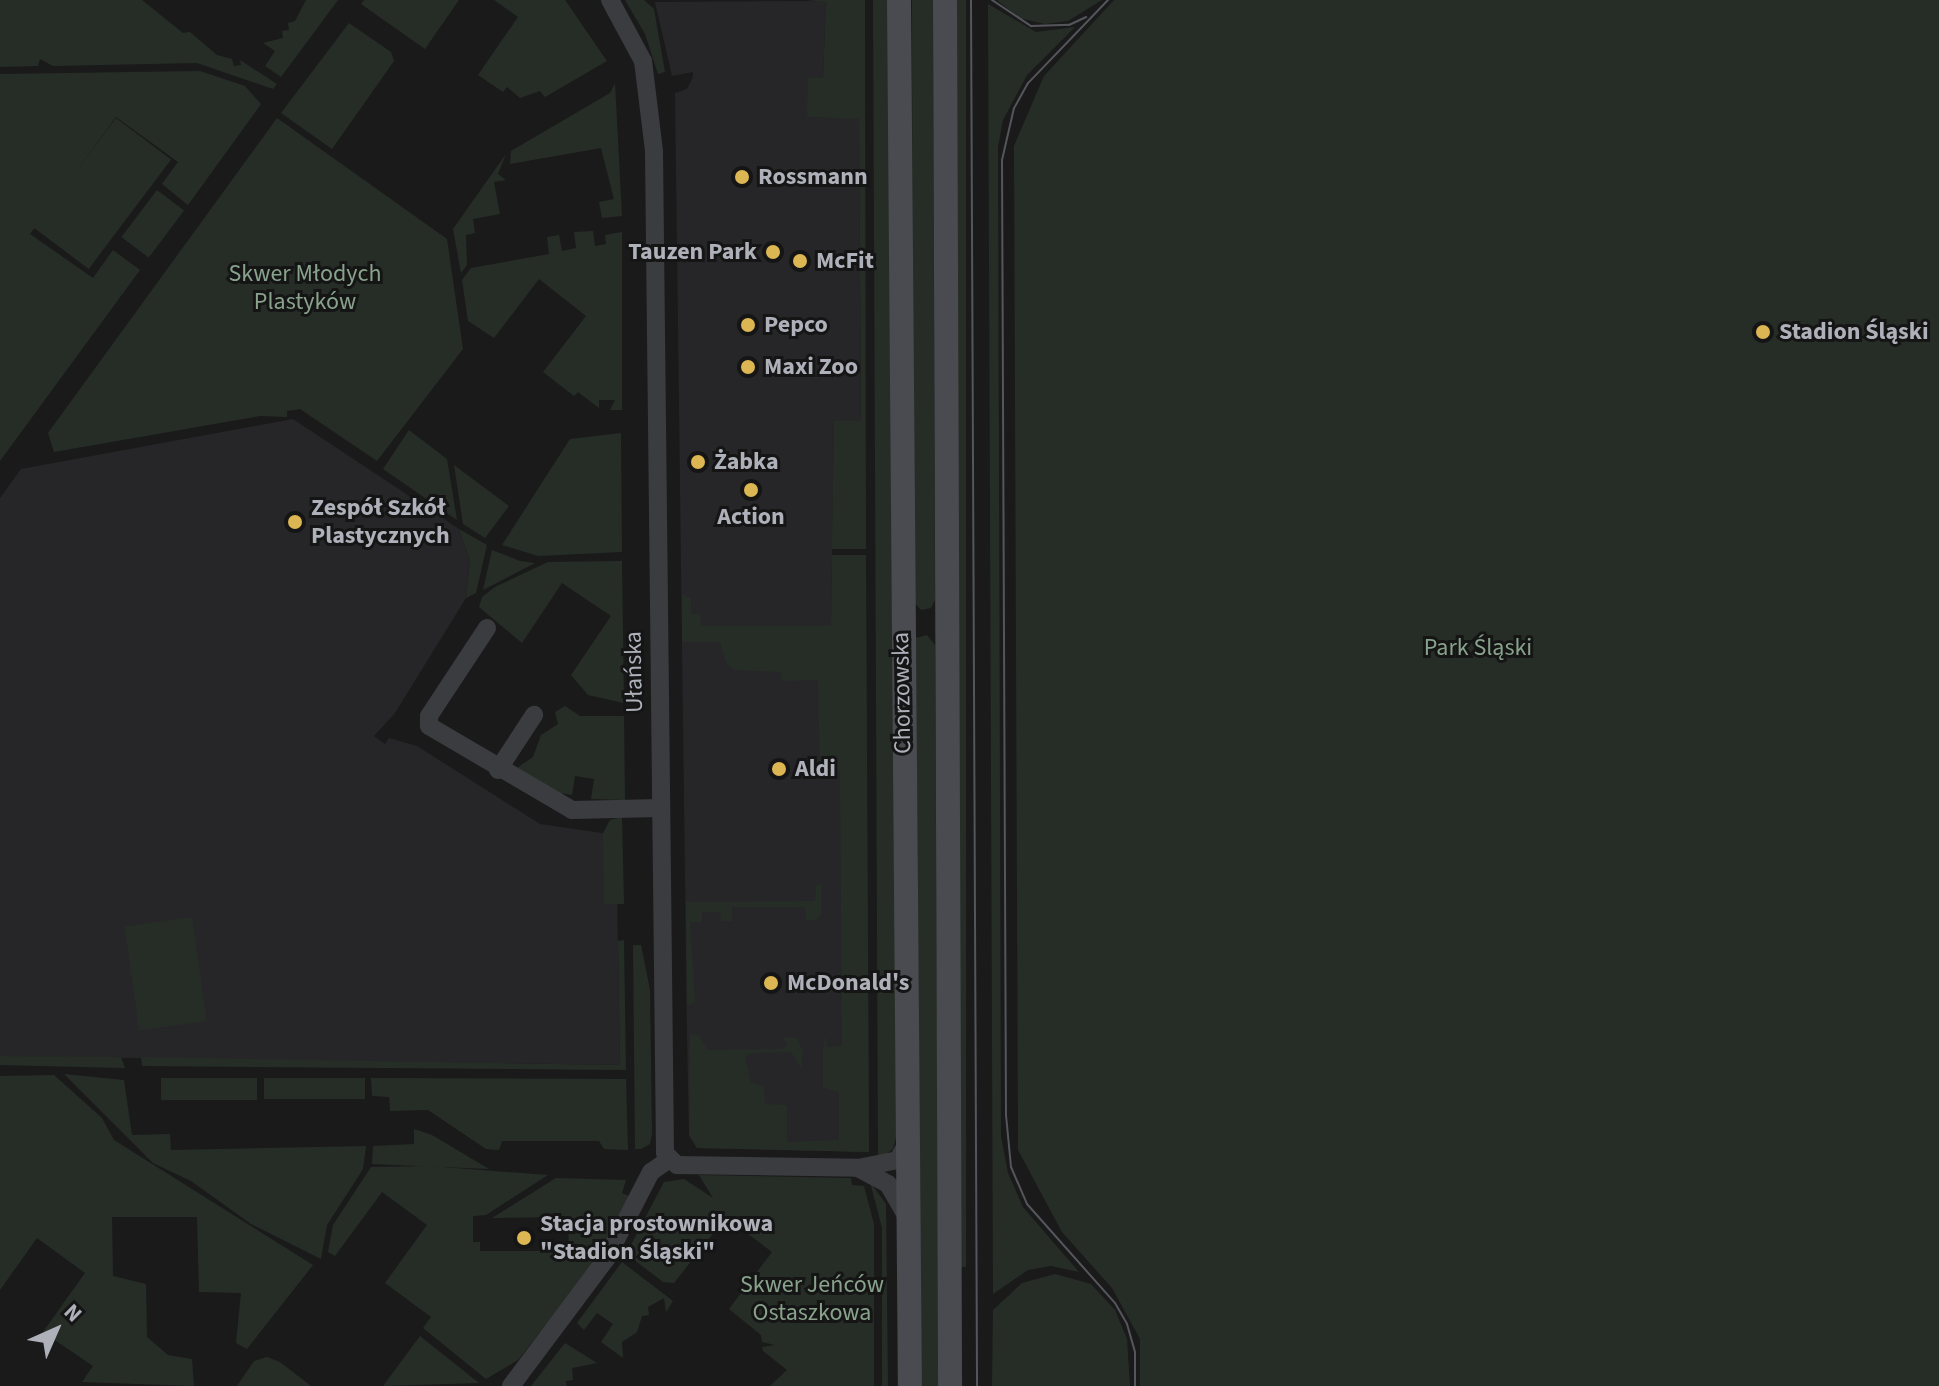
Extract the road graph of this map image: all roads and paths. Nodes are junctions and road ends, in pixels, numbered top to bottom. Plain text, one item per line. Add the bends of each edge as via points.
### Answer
1 (610, 0) edge
2 (899, 0) edge
3 (945, 0) edge
4 (902, 621) junction
5 (946, 622) junction
6 (487, 628) dead end
7 (534, 715) dead end
8 (498, 770) junction
9 (660, 808) junction
10 (908, 1140) junction
11 (668, 1160) junction
12 (858, 1168) junction
13 (909, 1221) junction
14 (511, 1386) edge
15 (910, 1386) edge
16 (950, 1386) edge

1 - 9 street, Ułańska via 643,61 653,129
2 - 4 main road, Chorzowska
3 - 5 main road, Chorzowska
4 - 5 main road
4 - 10 main road, Chorzowska
5 - 16 main road, Chorzowska
6 - 8 street via 429,716 429,726
7 - 8 street
8 - 9 street via 572,810
9 - 11 street, Ułańska via 663,1137
10 - 12 street via 898,1160
10 - 13 main road, Chorzowska
11 - 12 street via 677,1165
11 - 14 street via 651,1172 606,1259
12 - 13 street via 888,1184
13 - 15 main road, Chorzowska

